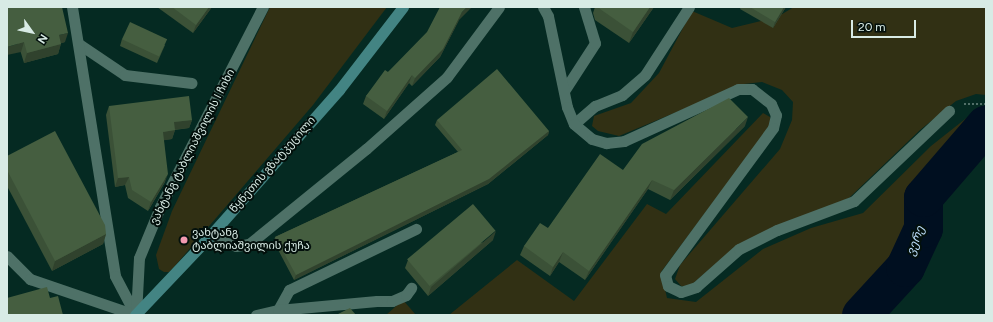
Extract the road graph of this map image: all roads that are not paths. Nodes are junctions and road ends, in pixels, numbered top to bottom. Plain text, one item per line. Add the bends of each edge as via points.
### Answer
1 (72, 7) edge
2 (263, 7) edge
3 (403, 7) edge
4 (499, 7) edge
5 (543, 7) edge
6 (584, 7) edge
7 (688, 7) edge
8 (79, 44) junction
9 (192, 83) dead end
10 (564, 91) junction
11 (949, 111) road end
12 (574, 124) junction
13 (416, 229) dead end
14 (209, 237) junction
15 (7, 256) edge
16 (411, 288) dead end
17 (278, 310) junction
18 (135, 315) edge
19 (256, 315) edge

1 - 8 street
2 - 18 street, ვახტანგ ტაბლიაშვილის I ჩიხი via 151,229 139,258
3 - 14 main road, წყნეთის გზატკეცილი via 339,90
4 - 14 street via 447,77 366,150 249,244 236,246
5 - 10 street via 548,16
6 - 10 street via 595,43
7 - 12 street via 645,75 622,95 595,106
8 - 9 street via 125,75
8 - 18 street via 96,168 115,276
10 - 12 street via 566,107
11 - 12 street via 854,201 777,230 739,249 696,287 681,292 668,286 665,274 773,128 776,115 772,104 752,89 738,89 624,141 606,144 592,139
13 - 17 street via 289,290
14 - 18 main road, წყნეთის გზატკეცილი
15 - 18 street via 30,279
16 - 17 street via 406,295 392,301
17 - 19 street

